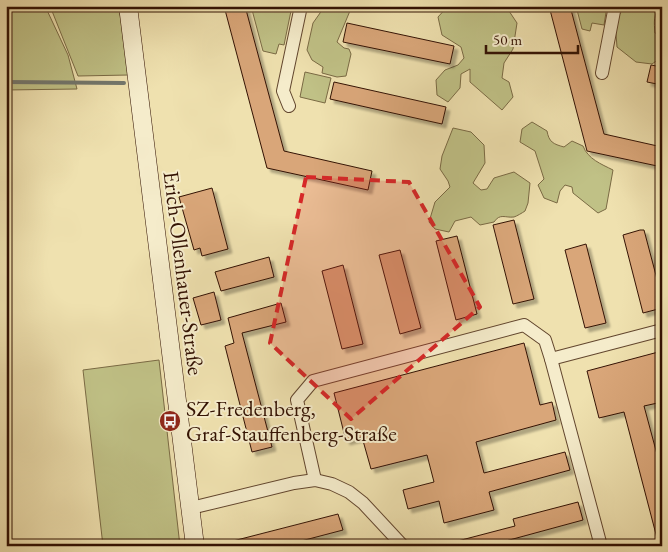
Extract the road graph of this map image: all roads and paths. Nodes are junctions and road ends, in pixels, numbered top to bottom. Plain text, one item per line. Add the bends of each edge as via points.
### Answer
1 (128, 6) edge
2 (301, 6) edge
3 (615, 6) edge
4 (602, 73) dead end
5 (289, 106) dead end
6 (662, 330) edge
7 (551, 358) junction
8 (315, 480) junction
9 (191, 508) junction
10 (195, 546) edge
11 (403, 546) edge
12 (601, 546) edge

1 - 9 street, Erich-Ollenhauer-Straße
2 - 5 street via 282,91
3 - 4 street
6 - 7 street
7 - 8 street via 545,340 524,325 314,381 297,400
7 - 12 street
8 - 9 street via 294,482
8 - 11 street via 349,492
9 - 10 street, Erich-Ollenhauer-Straße

